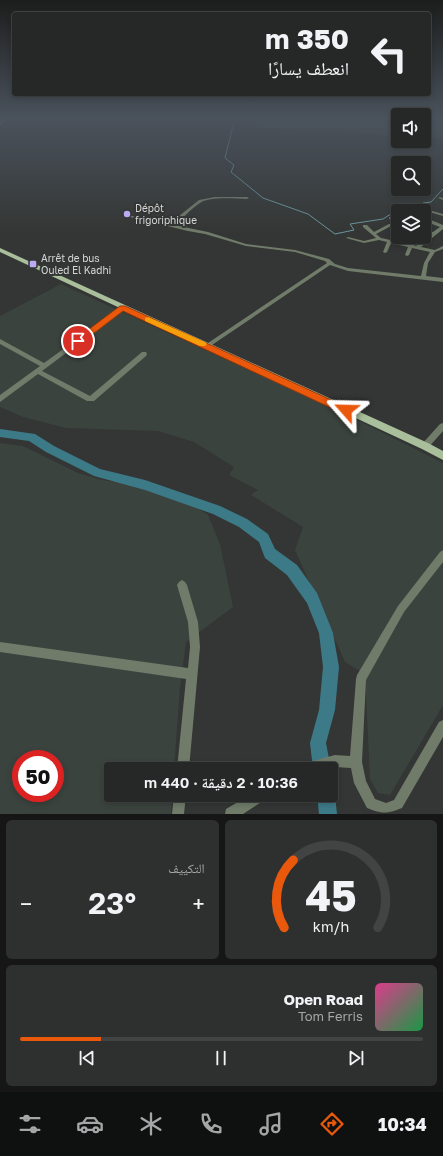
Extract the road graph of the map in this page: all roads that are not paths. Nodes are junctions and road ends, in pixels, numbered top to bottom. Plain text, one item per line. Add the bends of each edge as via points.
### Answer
1 (247, 198) dead end
2 (431, 207) edge
3 (443, 210) edge
4 (431, 212) edge
5 (443, 215) edge
6 (128, 216) dead end
7 (431, 222) edge
8 (171, 225) junction
9 (389, 225) dead end
10 (365, 226) dead end
11 (374, 233) junction
12 (433, 234) joint
13 (348, 238) dead end
14 (379, 239) junction
15 (390, 241) junction
16 (411, 246) junction
17 (418, 247) junction
18 (443, 247) edge
19 (0, 250) edge
20 (432, 251) junction
21 (385, 252) dead end
22 (406, 255) dead end
23 (330, 263) junction
24 (423, 278) junction
25 (443, 280) edge
26 (123, 308) junction
27 (0, 341) edge
28 (207, 346) junction
29 (144, 354) dead end
30 (45, 366) junction
31 (38, 371) junction
32 (0, 399) edge
33 (443, 426) edge
34 (425, 446) junction
35 (443, 456) edge
36 (443, 555) edge
37 (182, 585) dead end
38 (0, 648) edge
39 (192, 674) junction
40 (443, 726) edge
41 (184, 762) edge
42 (331, 762) edge
43 (356, 762) junction
44 (179, 802) edge
45 (251, 802) edge
46 (178, 814) edge
47 (231, 814) edge

1 - 8 street via 200,201 181,220
2 - 3 street
4 - 5 street
6 - 8 street
7 - 12 street via 443,227
8 - 23 street via 246,245 295,251
9 - 11 street
10 - 11 street
11 - 14 street
12 - 17 street
13 - 14 street via 364,242
14 - 15 street
15 - 16 street
15 - 21 street
16 - 17 street
16 - 22 street
17 - 20 street
18 - 20 street
19 - 26 main road
20 - 24 street via 424,268
23 - 24 street via 348,269
23 - 28 street
24 - 25 street
26 - 28 main road
26 - 30 street
27 - 30 street
28 - 34 main road
29 - 31 street via 92,399
30 - 31 street
31 - 32 street
33 - 34 street
34 - 35 main road
36 - 43 street via 401,609 361,679
37 - 39 street via 194,622
38 - 39 street
39 - 41 street
40 - 43 street via 398,804 386,810 371,804 360,783
42 - 43 street
44 - 46 street
45 - 47 street

